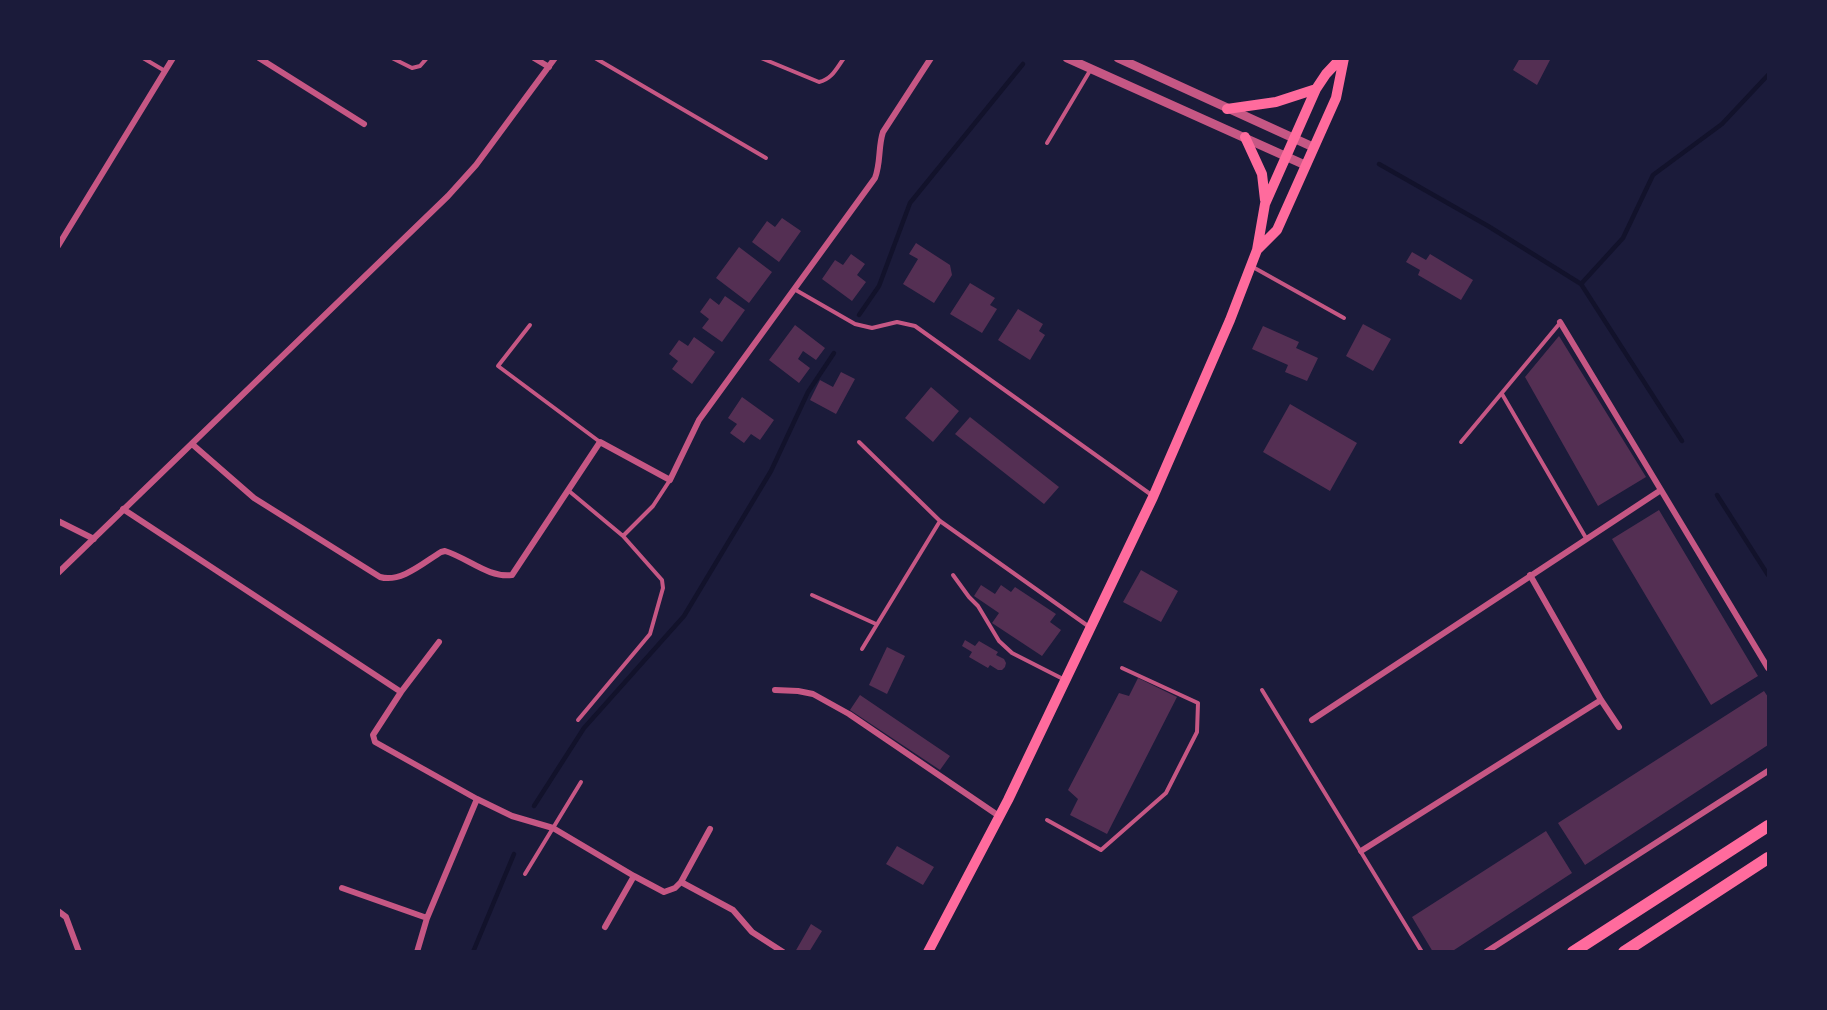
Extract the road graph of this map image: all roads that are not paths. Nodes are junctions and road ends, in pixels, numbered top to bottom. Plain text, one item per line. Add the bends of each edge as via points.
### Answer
1 (143, 58) edge
2 (172, 58) edge
3 (259, 58) edge
4 (392, 58) edge
5 (427, 58) edge
6 (534, 58) edge
7 (555, 58) edge
8 (595, 58) edge
9 (761, 58) edge
10 (844, 58) edge
11 (932, 58) edge
12 (1067, 58) edge
13 (1118, 58) edge
14 (1343, 58) edge
15 (549, 67) junction
16 (1091, 69) junction
17 (165, 71) junction
18 (1316, 89) junction
19 (1227, 109) junction
20 (364, 124) dead end
21 (1245, 137) junction
22 (1294, 138) junction
23 (1047, 143) dead end
24 (1313, 147) junction
25 (1286, 156) junction
26 (766, 158) dead end
27 (1305, 165) junction
28 (1265, 204) junction
29 (58, 246) edge
30 (1257, 250) junction
31 (1251, 266) junction
32 (794, 289) junction
33 (1344, 318) dead end
34 (1560, 322) joint
35 (530, 325) dead end
36 (1502, 394) junction
37 (600, 442) junction
38 (859, 442) dead end
39 (1461, 442) dead end
40 (192, 444) junction
41 (670, 480) junction
42 (1661, 490) junction
43 (568, 491) junction
44 (1154, 497) junction
45 (123, 509) junction
46 (58, 521) edge
47 (940, 521) junction
48 (623, 536) junction
49 (1586, 538) junction
50 (94, 539) junction
51 (58, 573) edge
52 (953, 575) dead end
53 (1530, 575) junction
54 (812, 595) dead end
55 (876, 624) junction
56 (1091, 628) junction
57 (439, 642) dead end
58 (862, 649) dead end
59 (1122, 668) dead end
60 (1768, 668) edge
61 (1066, 680) junction
62 (775, 690) dead end
63 (1262, 690) dead end
64 (401, 692) junction
65 (1601, 700) junction
66 (578, 720) dead end
67 (1312, 720) dead end
68 (1619, 727) dead end
69 (1768, 771) edge
70 (581, 782) dead end
71 (477, 799) junction
72 (999, 816) junction
73 (1047, 820) dead end
74 (1768, 826) edge
75 (553, 828) junction
76 (710, 829) dead end
77 (1361, 851) junction
78 (1768, 858) edge
79 (525, 874) dead end
80 (634, 876) junction
81 (681, 882) junction
82 (342, 888) dead end
83 (58, 911) edge
84 (427, 918) junction
85 (605, 927) dead end
86 (79, 951) edge
87 (417, 951) edge
88 (783, 951) edge
89 (928, 951) edge
90 (1422, 951) edge
91 (1486, 951) edge
92 (1572, 951) edge
93 (1624, 951) edge

1 - 17 lane
2 - 17 street
3 - 20 street
4 - 5 lane via 412,68
6 - 15 street
7 - 15 street
8 - 26 lane
9 - 10 lane via 819,82 832,75
11 - 32 street via 883,132 875,178
12 - 16 street
13 - 19 street
14 - 18 main road
14 - 24 main road via 1336,98
15 - 40 street via 448,196
16 - 21 street
16 - 23 lane
17 - 29 street
18 - 19 main road via 1276,102
18 - 22 main road
19 - 22 street
21 - 25 street
21 - 28 main road via 1262,174
22 - 24 street
22 - 25 main road
24 - 27 main road
25 - 27 street
25 - 28 main road
27 - 30 main road via 1277,230
28 - 30 main road
30 - 31 main road
31 - 33 lane
31 - 44 main road
32 - 41 street via 699,420
32 - 44 lane via 855,324 872,328 897,322 915,326
34 - 36 lane
34 - 42 street
35 - 37 lane via 498,366
36 - 39 lane
36 - 49 lane
37 - 41 street
37 - 43 street
38 - 47 lane
40 - 43 street via 254,498 387,579 398,578 445,551 494,574 512,575
40 - 45 street
41 - 48 lane via 653,506
42 - 49 street
42 - 60 street
43 - 48 lane
44 - 56 main road
45 - 50 street
45 - 64 street
46 - 50 street
47 - 55 lane
47 - 56 lane
48 - 66 lane via 662,580 663,588 650,634
49 - 53 street
50 - 51 street
52 - 61 lane via 999,641 1012,653
53 - 65 street
53 - 67 street
54 - 55 lane
55 - 58 lane
56 - 61 main road
57 - 64 street
59 - 73 lane via 1198,703 1197,732 1166,793 1101,850
61 - 72 main road
62 - 72 street via 813,694 849,714
63 - 77 lane
64 - 71 street via 373,735 375,742
65 - 68 street
65 - 77 street
69 - 91 street
70 - 75 lane
71 - 75 street via 512,816
71 - 84 street
72 - 89 main road
74 - 92 main road
75 - 79 lane
75 - 80 street
76 - 81 street
77 - 90 lane
78 - 93 main road
80 - 81 street via 664,892
80 - 85 street
81 - 88 street via 733,910 752,932
82 - 84 street
83 - 86 street via 66,917
84 - 87 street

